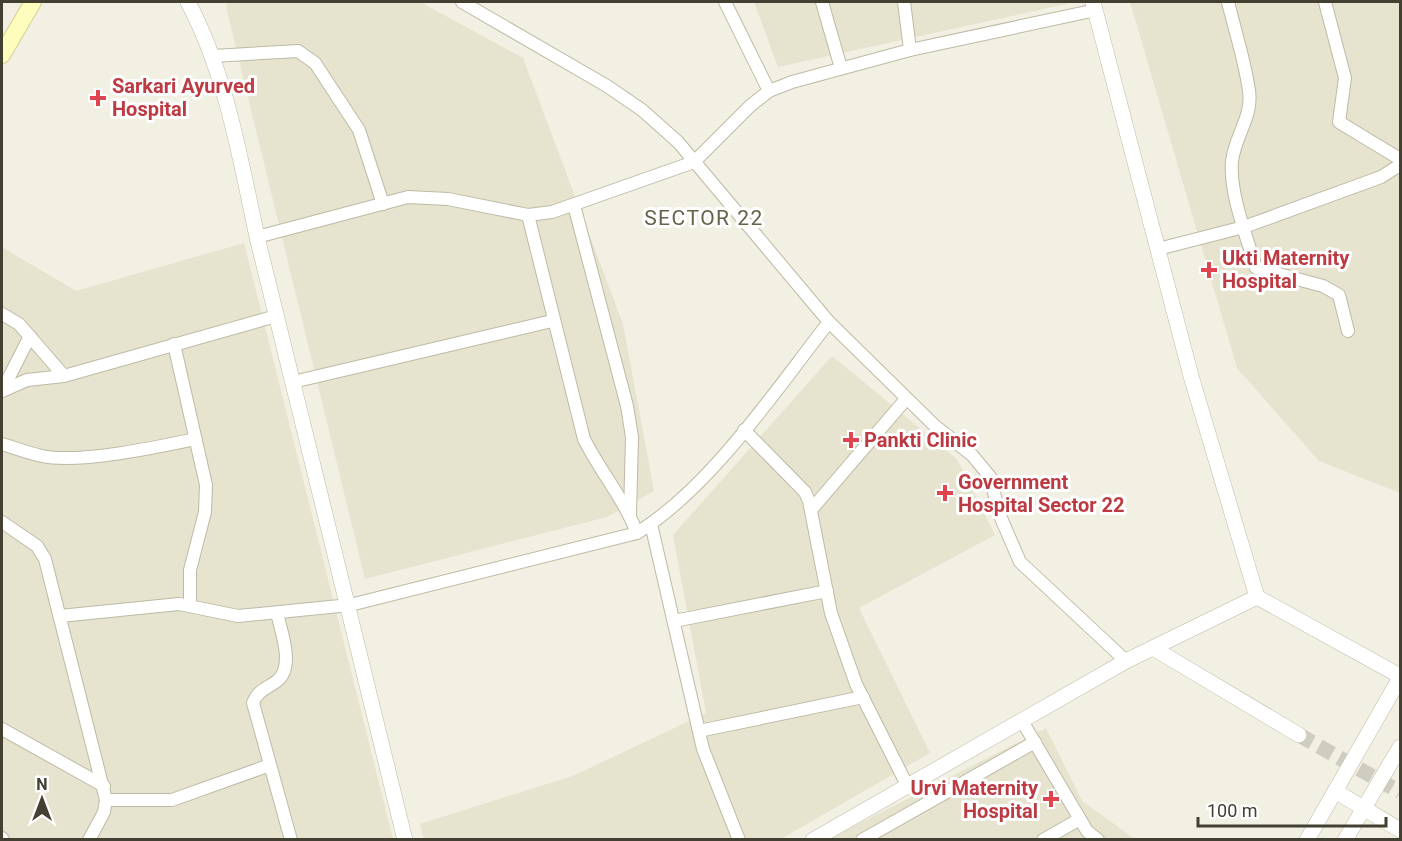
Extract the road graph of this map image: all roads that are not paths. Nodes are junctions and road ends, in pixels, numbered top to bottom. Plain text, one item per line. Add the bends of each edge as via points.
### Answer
1 (33, 2) edge
2 (188, 2) edge
3 (462, 2) edge
4 (725, 2) edge
5 (822, 2) edge
6 (904, 2) edge
7 (1228, 2) edge
8 (1325, 2) edge
9 (1094, 6) edge
10 (910, 50) junction
11 (2, 56) edge
12 (213, 56) junction
13 (842, 68) junction
14 (769, 91) junction
15 (1401, 159) edge
16 (694, 162) junction
17 (1401, 165) edge
18 (383, 204) junction
19 (574, 205) junction
20 (528, 215) junction
21 (1244, 227) junction
22 (257, 237) junction
23 (1158, 249) junction
24 (2, 314) edge
25 (276, 316) junction
26 (552, 321) junction
27 (829, 322) junction
28 (1348, 331) dead end
29 (30, 336) junction
30 (174, 344) junction
31 (64, 376) junction
32 (293, 382) junction
33 (2, 391) edge
34 (906, 399) junction
35 (744, 430) junction
36 (196, 439) junction
37 (2, 444) edge
38 (812, 510) junction
39 (630, 514) junction
40 (2, 522) edge
41 (651, 524) junction
42 (637, 533) junction
43 (827, 591) junction
44 (1257, 597) junction
45 (190, 605) junction
46 (350, 605) junction
47 (277, 612) junction
48 (60, 616) junction
49 (674, 621) junction
50 (1153, 648) junction
51 (1125, 661) junction
52 (1401, 677) edge
53 (863, 697) junction
54 (1022, 721) junction
55 (2, 729) edge
56 (699, 731) junction
57 (1299, 735) tunnel mouth
58 (1035, 742) junction
59 (1401, 747) edge
60 (270, 765) junction
61 (907, 785) junction
62 (104, 786) junction
63 (1335, 791) junction
64 (106, 800) junction
65 (1364, 807) junction
66 (1080, 819) junction
67 (1401, 830) edge
68 (89, 840) edge
69 (291, 840) edge
70 (405, 840) edge
71 (739, 840) edge
72 (813, 840) edge
73 (862, 840) edge
74 (1043, 840) edge
75 (1098, 840) edge
76 (1307, 840) edge
77 (1345, 840) edge

1 - 11 main road
2 - 12 street
3 - 16 street via 634,104 678,142
4 - 14 street
5 - 13 street
6 - 10 street
7 - 21 street via 1250,92 1247,118 1234,148 1232,164
8 - 15 street via 1345,78 1338,122
9 - 10 street
9 - 23 street
10 - 13 street
12 - 18 street via 297,51 315,63 359,130
12 - 22 street
13 - 14 street
14 - 16 street
16 - 19 street
16 - 27 street
17 - 21 street via 1381,177
18 - 20 street via 408,197 448,198
18 - 22 street
19 - 20 street
19 - 39 street via 627,406 632,437
20 - 26 street
21 - 23 street
21 - 28 street via 1256,268 1323,286 1338,295
22 - 25 street
23 - 44 street via 1191,376
24 - 29 street
25 - 30 street
25 - 32 street
26 - 32 street
26 - 39 street via 584,439
27 - 34 street
27 - 35 street
29 - 31 street
29 - 33 street
30 - 31 street
30 - 36 street
31 - 33 street via 27,380
32 - 46 street
34 - 38 street
34 - 51 street via 972,455 991,478 998,511 1020,562
35 - 38 street via 805,492
35 - 41 street via 670,511
36 - 37 street via 70,458 43,456
36 - 45 street via 206,485 205,512 190,570
38 - 43 street
39 - 42 street
40 - 48 street via 37,546 45,559
41 - 42 street
41 - 49 street
42 - 46 street
43 - 49 street
43 - 53 street via 831,613
44 - 50 street
44 - 52 street
45 - 47 street via 238,616
45 - 48 street
46 - 47 street
46 - 70 street
47 - 60 street via 286,664 278,680 257,693 253,703
48 - 62 street
49 - 56 street
50 - 51 street
50 - 57 street
51 - 54 street
52 - 63 street
53 - 56 street
53 - 61 street
54 - 58 street
54 - 61 street
55 - 62 street
56 - 71 street
58 - 66 street
58 - 73 street
59 - 65 street
60 - 64 street via 172,800
60 - 69 street
61 - 72 street
62 - 64 street
63 - 65 street
63 - 76 street
64 - 68 street
65 - 67 street
65 - 77 street
66 - 74 street
66 - 75 street

